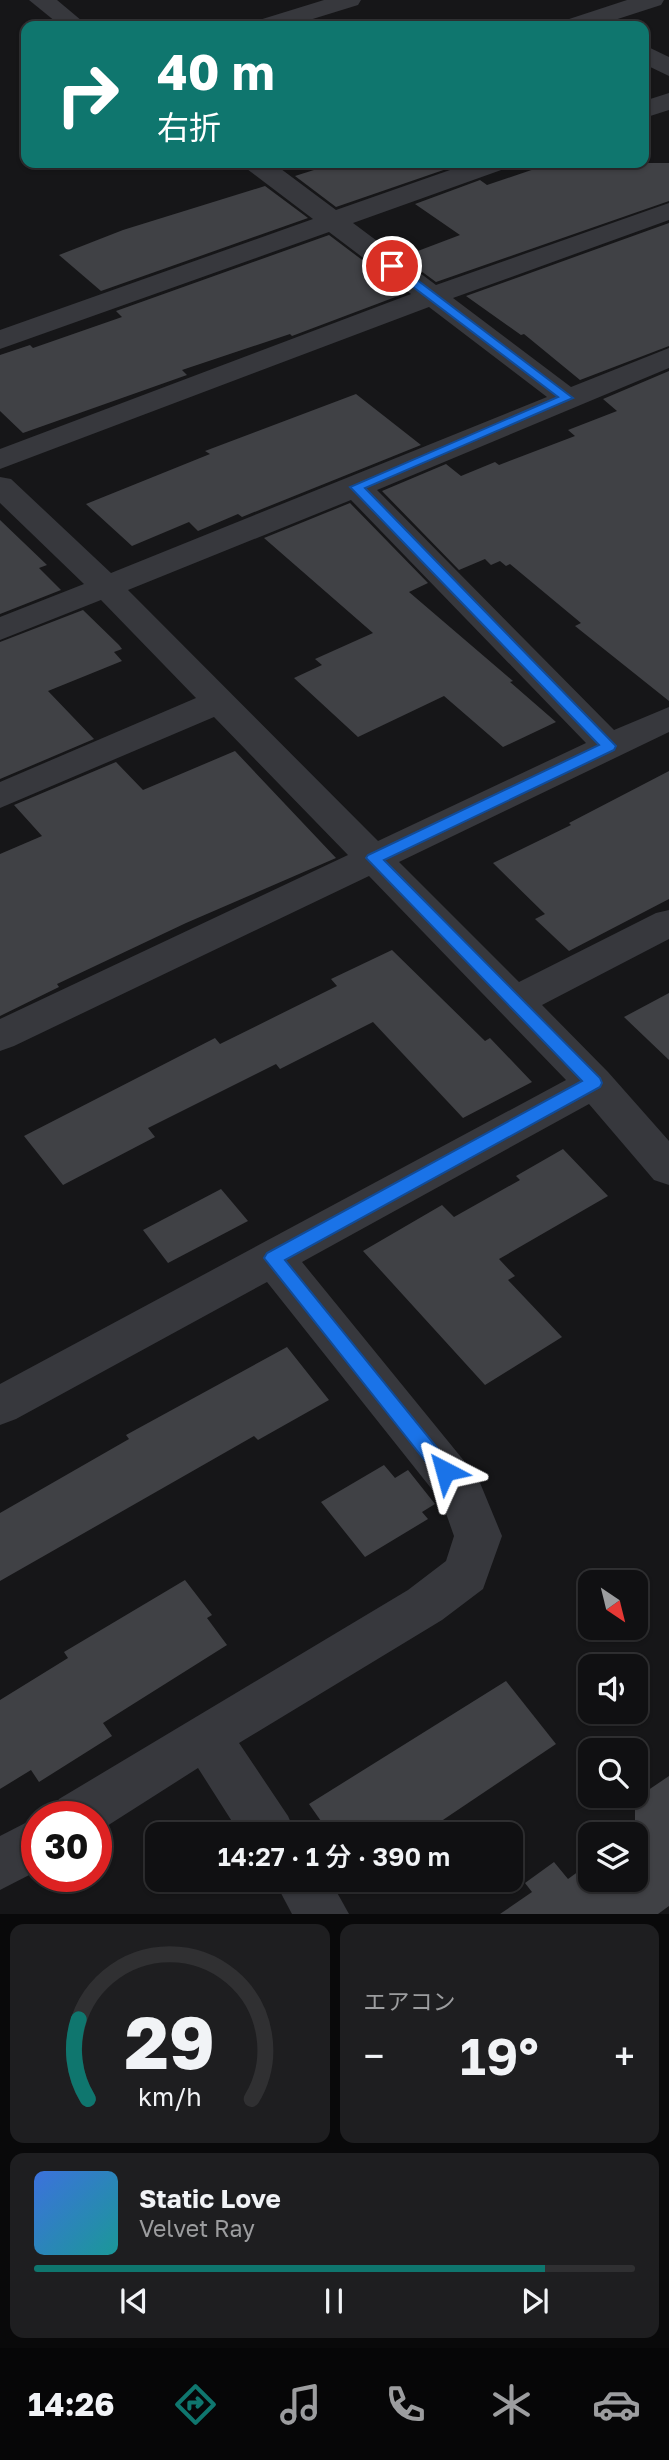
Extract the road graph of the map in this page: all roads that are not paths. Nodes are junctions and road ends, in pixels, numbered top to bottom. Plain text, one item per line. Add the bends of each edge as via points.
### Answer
1 (41, 0) edge
2 (349, 0) edge
3 (652, 0) edge
4 (583, 20) edge
5 (69, 21) edge
6 (281, 21) edge
7 (649, 56) edge
8 (669, 68) edge
9 (669, 101) edge
10 (649, 108) edge
11 (263, 168) edge
12 (481, 168) edge
13 (669, 211) edge
14 (332, 220) junction
15 (433, 296) junction
16 (0, 340) edge
17 (669, 357) edge
18 (566, 398) junction
19 (0, 460) edge
20 (0, 486) edge
21 (356, 487) junction
22 (106, 586) junction
23 (0, 628) edge
24 (220, 701) junction
25 (669, 718) edge
26 (608, 746) junction
27 (0, 796) edge
28 (373, 858) junction
29 (669, 923) edge
30 (514, 1002) junction
31 (0, 1036) edge
32 (594, 1083) junction
33 (669, 1169) edge
34 (273, 1258) junction
35 (0, 1406) edge
36 (205, 1735) junction
37 (101, 1801) edge
38 (262, 1822) edge
39 (21, 1852) edge
40 (0, 1865) edge
41 (308, 1892) edge
42 (323, 1914) edge

1 - 5 street
2 - 6 street
3 - 4 street
7 - 8 street
9 - 10 street
11 - 14 street
12 - 14 street
13 - 15 street
14 - 15 street
14 - 16 street
15 - 18 street
15 - 19 street
17 - 18 street
18 - 21 street
20 - 22 street
21 - 22 street
21 - 26 street
22 - 23 street
22 - 24 street
24 - 27 street
24 - 28 street
25 - 26 street
26 - 28 street
28 - 30 street
28 - 31 street
29 - 30 street
30 - 32 street
32 - 33 street
32 - 34 street
34 - 35 street
34 - 36 street via 462,1492 478,1536 466,1574 435,1597
36 - 37 street
36 - 38 street
39 - 40 street
41 - 42 street

